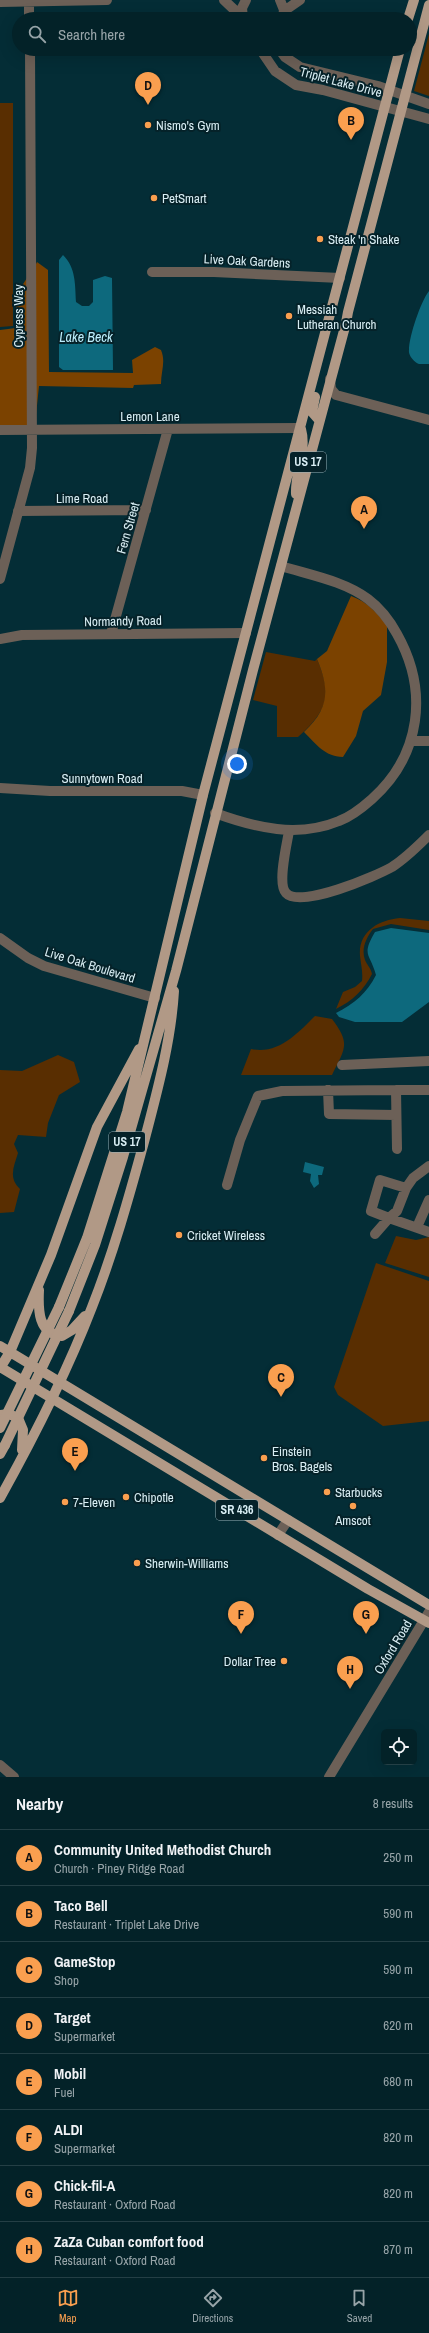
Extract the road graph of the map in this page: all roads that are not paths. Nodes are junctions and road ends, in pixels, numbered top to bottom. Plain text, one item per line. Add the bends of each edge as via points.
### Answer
1 (107, 0) edge
2 (224, 0) edge
3 (246, 0) edge
4 (280, 0) edge
5 (300, 0) edge
6 (414, 0) edge
7 (29, 1) edge
8 (0, 2) edge
9 (429, 5) edge
10 (29, 12) edge
11 (236, 12) edge
12 (242, 12) edge
13 (282, 12) edge
14 (286, 12) edge
15 (410, 12) edge
16 (417, 49) edge
17 (30, 56) edge
18 (265, 56) edge
19 (286, 56) edge
20 (398, 56) edge
21 (415, 56) edge
22 (310, 70) junction
23 (296, 85) junction
24 (389, 91) junction
25 (404, 97) junction
26 (429, 104) edge
27 (385, 107) junction
28 (401, 112) junction
29 (429, 119) edge
30 (152, 272) dead end
31 (340, 278) junction
32 (348, 312) junction
33 (320, 350) junction
34 (330, 378) junction
35 (319, 420) junction
36 (429, 420) edge
37 (300, 428) junction
38 (168, 429) junction
39 (0, 430) edge
40 (32, 430) junction
41 (297, 504) junction
42 (146, 510) junction
43 (18, 511) junction
44 (272, 536) junction
45 (281, 566) junction
46 (0, 579) edge
47 (246, 633) junction
48 (111, 634) junction
49 (0, 638) edge
50 (252, 670) junction
51 (411, 741) junction
52 (429, 741) edge
53 (0, 788) edge
54 (203, 796) junction
55 (215, 813) junction
56 (211, 831) junction
57 (289, 831) junction
58 (429, 835) edge
59 (0, 938) edge
60 (176, 971) junction
61 (155, 998) junction
62 (145, 1038) junction
63 (429, 1061) edge
64 (342, 1065) dead end
65 (328, 1090) junction
66 (396, 1090) junction
67 (429, 1090) edge
68 (396, 1115) junction
69 (397, 1149) dead end
70 (429, 1166) edge
71 (227, 1185) dead end
72 (406, 1188) junction
73 (429, 1200) edge
74 (389, 1218) junction
75 (417, 1226) junction
76 (429, 1232) edge
77 (375, 1234) dead end
78 (40, 1282) junction
79 (92, 1309) junction
80 (0, 1346) edge
81 (10, 1352) junction
82 (0, 1368) edge
83 (59, 1382) junction
84 (51, 1398) junction
85 (0, 1414) edge
86 (0, 1428) edge
87 (2, 1450) edge
88 (21, 1458) junction
89 (0, 1498) edge
90 (288, 1520) junction
91 (278, 1535) junction
92 (429, 1605) edge
93 (427, 1618) edge
94 (0, 1765) edge
95 (11, 1776) edge
96 (329, 1777) edge

1 - 7 street
2 - 11 street
3 - 12 street
4 - 13 street
5 - 14 street
6 - 15 main road
7 - 8 street
7 - 10 street
9 - 16 main road, US 17
17 - 40 street, Cypress Way
18 - 23 street, Triplet Lake Drive via 275,71
19 - 22 street, Triplet Lake Drive via 292,63
20 - 24 main road, US 17
21 - 25 main road, US 17
22 - 23 street via 300,76
22 - 24 street, Triplet Lake Drive
23 - 27 street, Triplet Lake Drive
24 - 25 street, Triplet Lake Drive
24 - 27 main road, US 17
25 - 26 street, Triplet Lake Drive
25 - 28 main road, US 17
27 - 28 street, Triplet Lake Drive
27 - 31 main road, US 17
28 - 29 street, Triplet Lake Drive
28 - 32 main road, US 17
30 - 31 street, Live Oak Gardens
31 - 32 main road via 346,293
31 - 33 main road, US 17
32 - 34 main road, US 17
33 - 35 main road via 323,369 312,408 313,414
33 - 37 main road, US 17
34 - 35 main road, US 17
34 - 36 street via 331,389 335,394
35 - 41 main road, US 17
37 - 38 street, Lemon Lane
37 - 41 main road via 304,445 296,479
37 - 44 main road, US 17
38 - 40 street, Lemon Lane
38 - 42 street, Fern Street
39 - 40 street, Lemon Lane
40 - 43 street, Cypress Way via 30,468
41 - 45 main road, US 17
42 - 43 street, Lime Road
42 - 48 street, Fern Street
43 - 46 street, Cypress Way
44 - 45 main road
44 - 47 main road, US 17
45 - 50 main road, US 17
45 - 51 street via 356,591 374,604 389,622 407,652 414,671 416,717
47 - 48 street, Normandy Road
47 - 50 main road via 250,642
47 - 54 main road, US 17
48 - 49 street, Normandy Road via 22,635
50 - 55 main road, US 17
51 - 52 street
51 - 57 street via 384,788 365,805 340,821
53 - 54 street, Sunnytown Road via 50,791 182,791
54 - 56 main road via 209,809
54 - 61 main road, US 17
55 - 56 main road, US 17
55 - 57 street via 260,827
56 - 60 main road, US 17
57 - 58 street via 282,885 286,894 293,897 319,895 362,882 393,866
59 - 61 street, Live Oak Boulevard via 44,966
60 - 79 main road via 173,1012 163,1068 126,1206
60 - 87 main road, US 17, bridge via 95,1245 69,1311
61 - 62 main road, US 17
62 - 78 main road via 97,1127
62 - 86 main road, US 17, bridge via 114,1158 87,1238 59,1307
63 - 64 street
65 - 66 street
65 - 68 street via 330,1114
65 - 71 street via 267,1093 258,1096 245,1108 246,1118 251,1124 249,1132 240,1140
66 - 67 street
66 - 68 street
68 - 69 street
70 - 72 street via 413,1178
72 - 74 street via 397,1211
72 - 74 street via 380,1180 372,1211
73 - 75 street
74 - 75 street
74 - 77 street
75 - 76 street
78 - 79 main road via 40,1317 43,1326 51,1334 62,1336 72,1330
78 - 81 main road
79 - 83 main road
80 - 81 main road, SR 436
81 - 82 main road
81 - 83 main road, SR 436
82 - 84 main road, SR 436
83 - 84 main road
83 - 90 main road, SR 436
84 - 88 main road
84 - 91 main road, SR 436
85 - 88 main road via 13,1415 21,1423 24,1438
88 - 89 main road
90 - 91 street
90 - 92 main road, SR 436
91 - 93 main road, SR 436
93 - 96 street, Oxford Road
94 - 95 street

